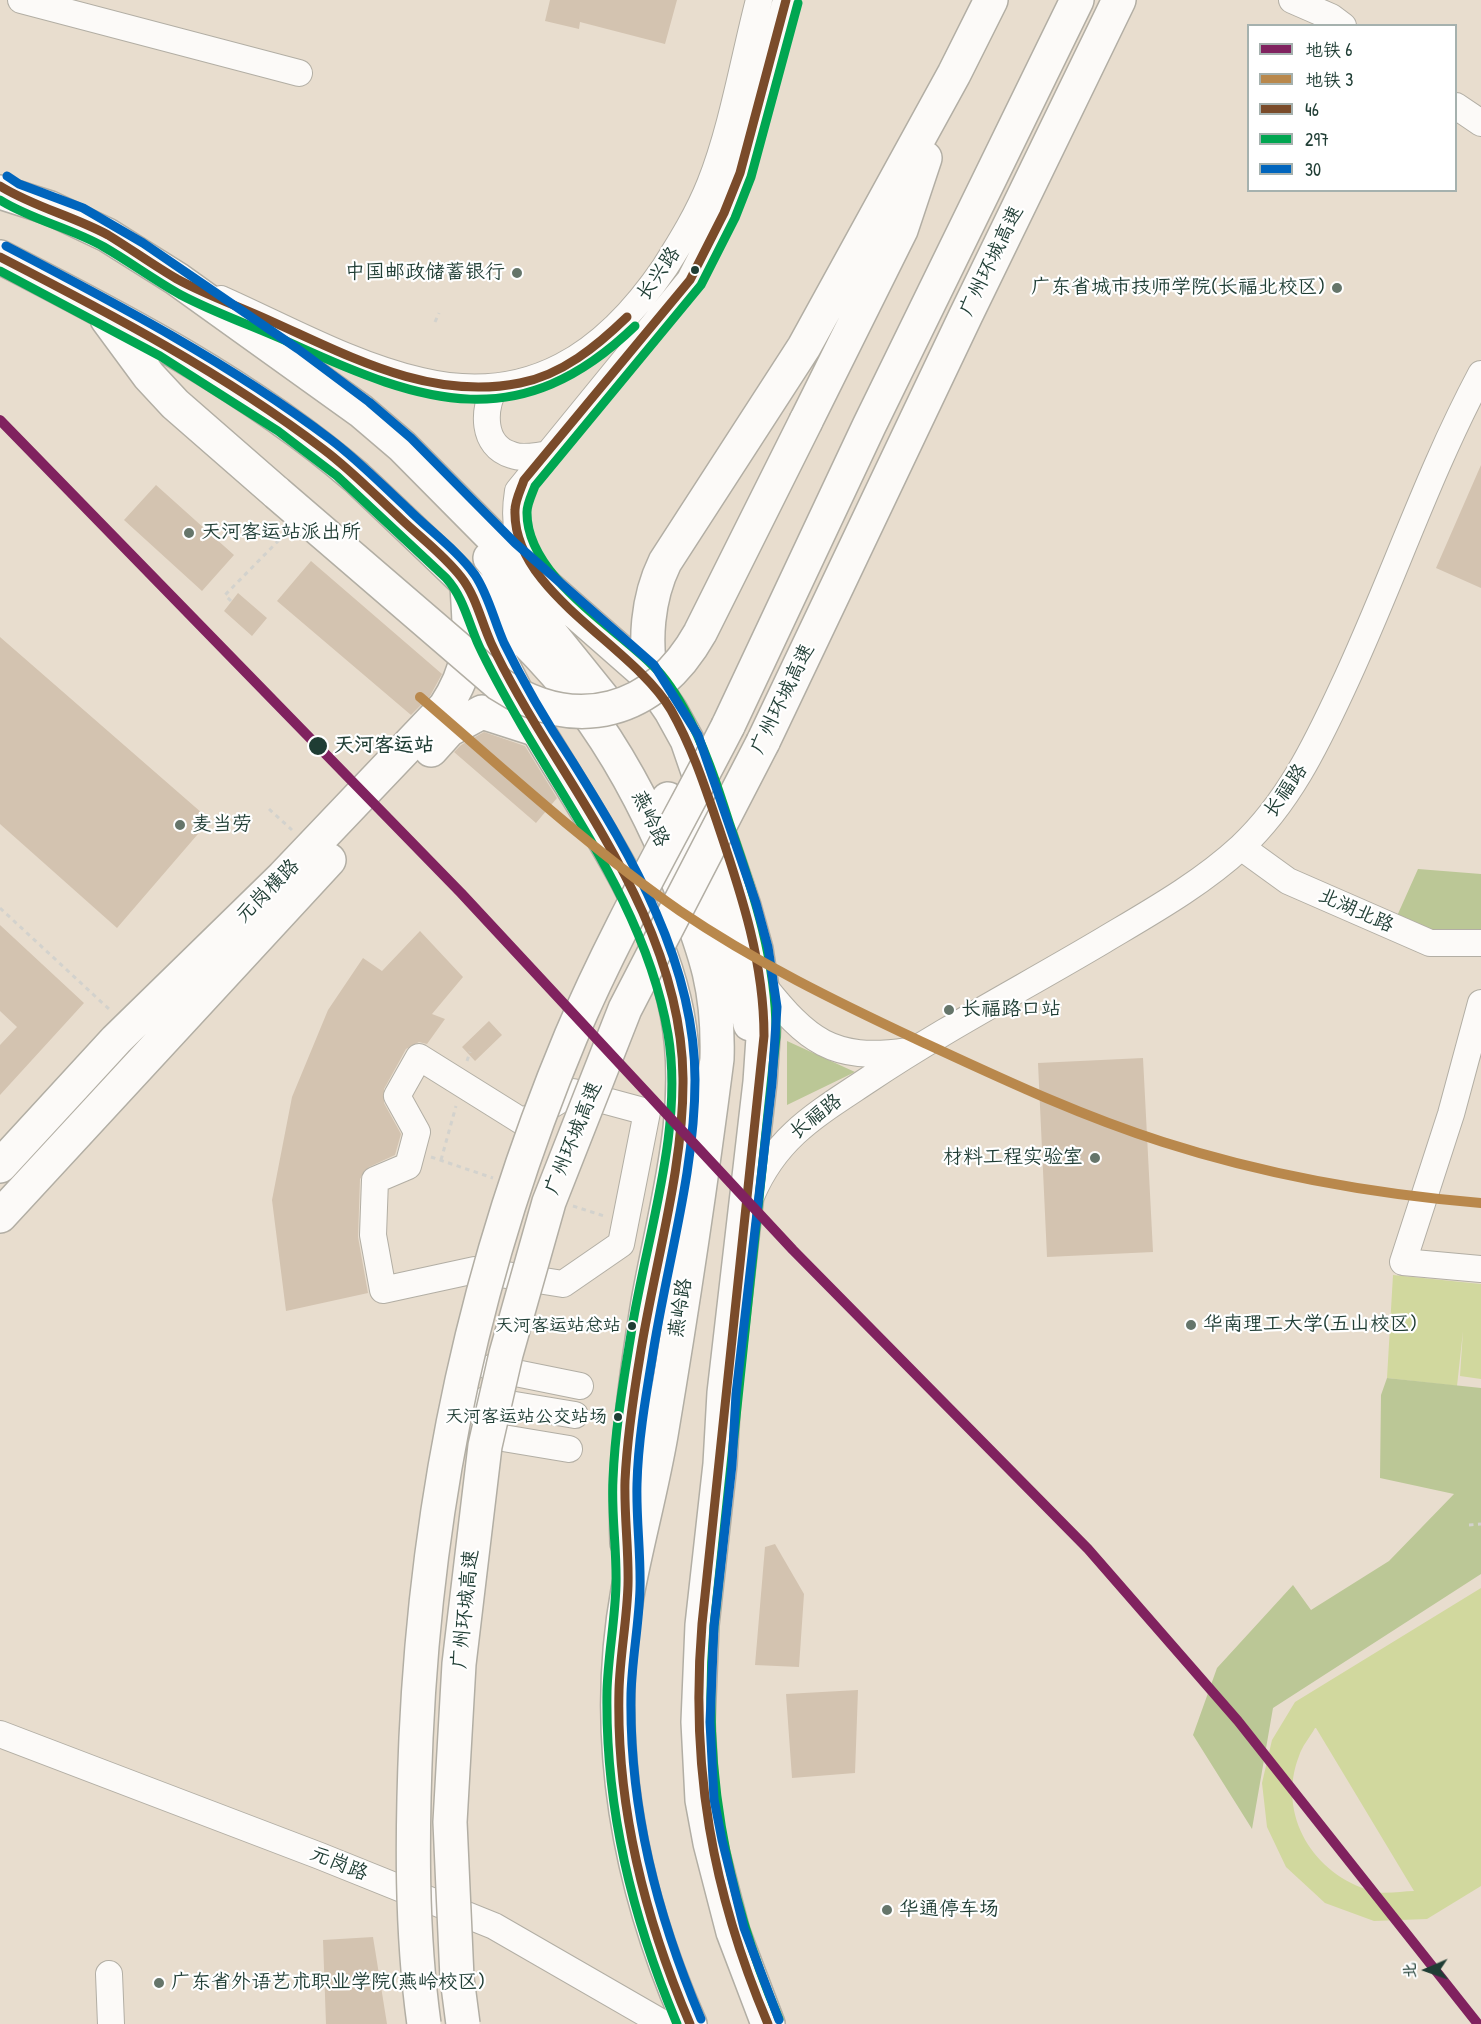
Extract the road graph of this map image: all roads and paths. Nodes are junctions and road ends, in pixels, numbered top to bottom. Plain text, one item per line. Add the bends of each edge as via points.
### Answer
1 (21, 0) edge
2 (759, 0) edge
3 (786, 0) edge
4 (992, 0) edge
5 (1077, 0) edge
6 (1119, 0) edge
7 (1293, 0) edge
8 (1340, 24) edge
9 (299, 73) dead end
10 (954, 74) junction
11 (1457, 106) edge
12 (1481, 123) edge
13 (4, 191) edge
14 (0, 256) edge
15 (177, 279) junction
16 (99, 308) junction
17 (439, 313) dead end
18 (435, 322) dead end
19 (1481, 374) edge
20 (495, 387) junction
21 (402, 446) junction
22 (545, 455) junction
23 (288, 531) dead end
24 (467, 583) junction
25 (231, 601) dead end
26 (564, 604) junction
27 (652, 682) junction
28 (442, 725) junction
29 (538, 730) junction
30 (269, 809) dead end
31 (1241, 847) junction
32 (311, 848) junction
33 (0, 908) edge
34 (1481, 943) edge
35 (763, 985) junction
36 (1481, 1003) edge
37 (129, 1027) junction
38 (910, 1051) junction
39 (760, 1082) junction
40 (0, 1166) edge
41 (375, 1180) joint
42 (747, 1205) junction
43 (0, 1216) edge
44 (1481, 1269) edge
45 (491, 1368) dead end
46 (580, 1386) dead end
47 (485, 1400) dead end
48 (575, 1415) dead end
49 (479, 1434) dead end
50 (569, 1449) dead end
51 (1481, 1524) edge
52 (1469, 1525) dead end
53 (628, 1590) junction
54 (0, 1734) edge
55 (109, 1974) dead end
56 (111, 2024) edge
57 (424, 2024) edge
58 (463, 2024) edge
59 (664, 2024) edge
60 (690, 2024) edge
61 (768, 2024) edge

1 - 9 street
2 - 20 street, 长兴路 via 711,183 684,238 648,291 603,340 573,362 521,383
3 - 22 street, 长兴路 via 740,173 705,251 671,306
4 - 10 main road
5 - 57 main road, 广州环城高速, bridge via 728,726 598,976 513,1191 466,1356 434,1520 414,1773 415,1920
6 - 58 main road, 广州环城高速, bridge via 763,742 625,1009 549,1202 485,1446 459,1664 450,1822 457,1978
7 - 8 street
10 - 16 main road, bridge via 901,230 700,633 682,662 650,691 623,705 596,711 551,709 499,684 175,404 149,376
10 - 27 main road via 804,347 662,569 650,611 648,663
11 - 12 street
13 - 15 main road via 78,219
14 - 16 main road, 燕岭路
15 - 20 street, 长兴路 via 387,371 448,386
15 - 21 main road via 334,390
16 - 24 main road, 燕岭路 via 258,402 320,447
17 - 18 path
19 - 31 street, 长福路 via 1311,753 1282,799
20 - 22 street via 486,417 487,430 498,447 511,455
21 - 26 main road
21 - 39 main road via 599,692 663,791 690,846 731,956 749,1018
22 - 26 street, 长兴路 via 518,491 516,528 529,561
23 - 25 path via 225,595
24 - 28 main road, 元岗横路 via 469,623 464,673
24 - 29 main road via 489,640
24 - 53 main road, 燕岭路 via 523,636 593,720 622,765 647,808 670,862 714,986 717,1059 710,1112 661,1434
26 - 27 main road
27 - 35 main road via 696,762 744,906
28 - 29 main road, 元岗横路 via 482,712
28 - 32 main road, 元岗横路
28 - 43 main road, 元岗横路
29 - 53 main road via 628,883 661,961 677,1011 682,1044 683,1078 674,1169 648,1302 627,1455
30 - 32 path
31 - 34 street, 北湖北路 via 1288,881 1430,943
31 - 38 street, 长福路 via 1137,921
32 - 37 main road, 元岗横路
33 - 37 path
35 - 38 street, 长福路 via 804,1032 823,1044 878,1056
35 - 39 main road
36 - 44 street via 1404,1263
37 - 40 main road, 元岗横路
38 - 42 street, 长福路 via 799,1127 762,1170
39 - 42 main road
41 - 41 street via 373,1235 383,1290 475,1270 563,1284 621,1244 646,1112 573,1092 523,1122 420,1056 397,1096 417,1132 408,1166
42 - 61 main road via 702,1625 698,1722 702,1800 710,1844 733,1932
45 - 46 street
47 - 48 street
49 - 50 street
51 - 52 path
53 - 60 main road, 燕岭路 via 618,1731 624,1810 651,1924
54 - 59 street, 元岗路 via 494,1926
55 - 56 street

